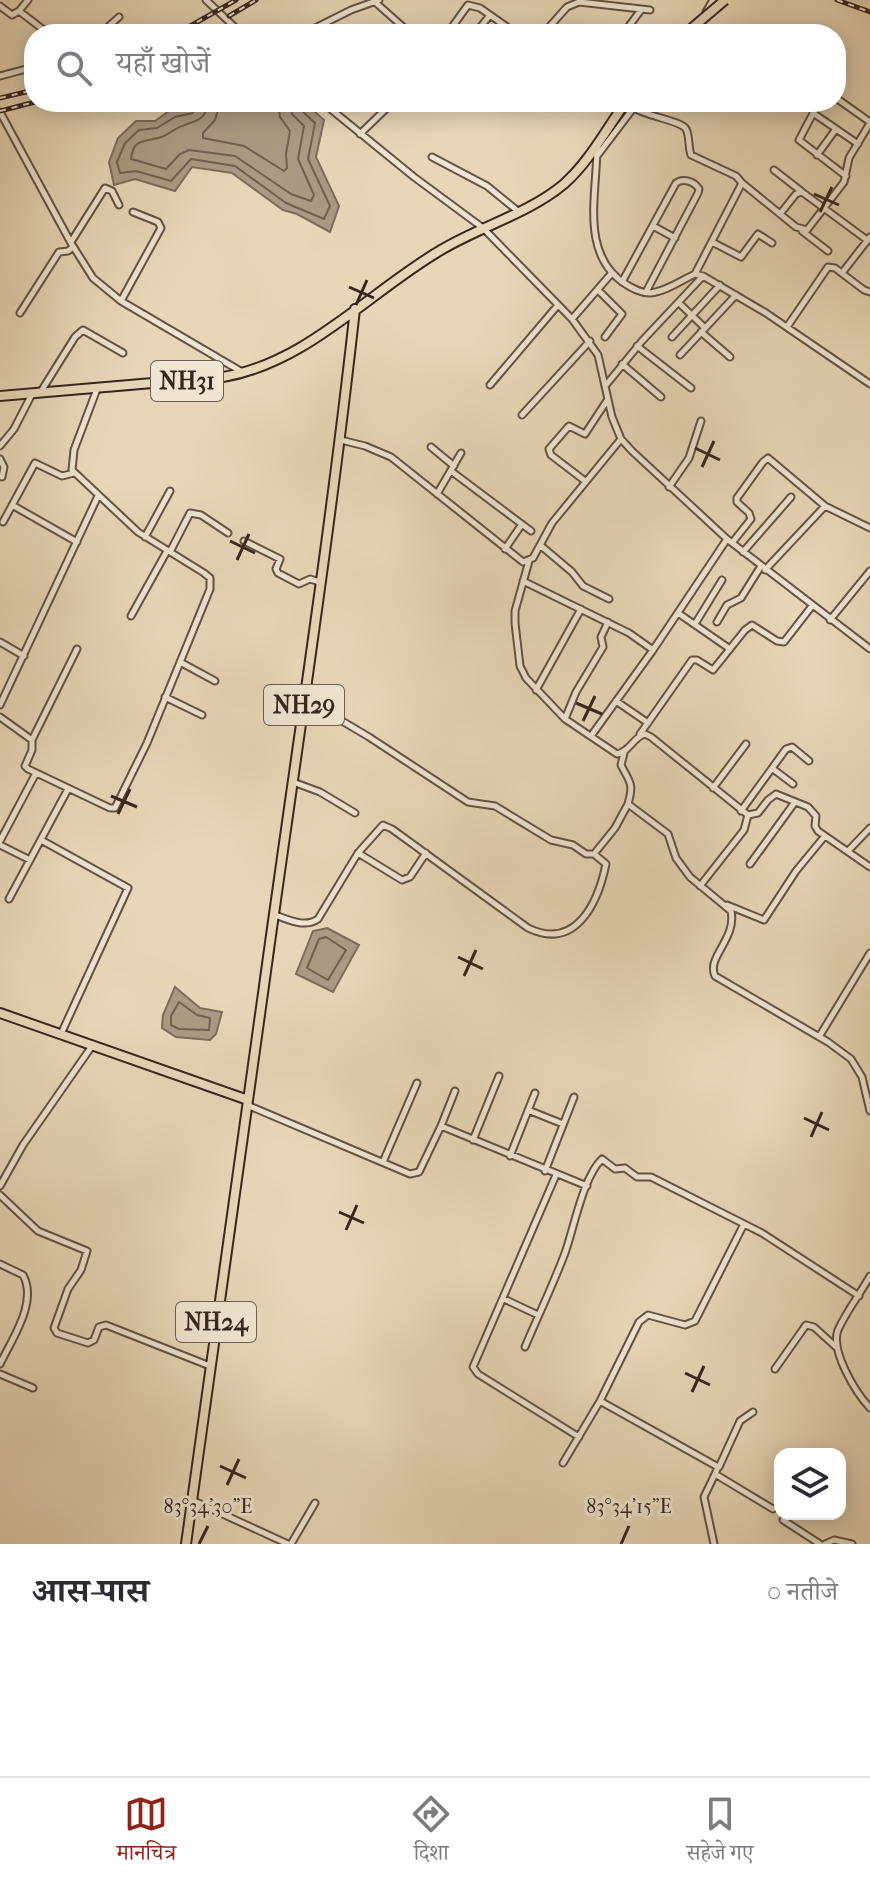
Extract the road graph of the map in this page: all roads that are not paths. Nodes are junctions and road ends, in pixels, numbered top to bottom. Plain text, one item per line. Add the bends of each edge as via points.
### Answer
1 (28, 0) edge
2 (206, 0) edge
3 (713, 0) edge
4 (725, 0) edge
5 (376, 1) edge
6 (0, 6) edge
7 (642, 9) junction
8 (650, 10) dead end
9 (19, 11) junction
10 (490, 15) junction
11 (119, 17) dead end
12 (36, 24) edge
13 (111, 24) edge
14 (231, 24) edge
15 (325, 24) edge
16 (400, 24) edge
17 (454, 24) edge
18 (483, 24) edge
19 (503, 24) edge
20 (552, 24) edge
21 (631, 24) edge
22 (697, 24) edge
23 (699, 24) edge
24 (24, 70) edge
25 (0, 76) edge
26 (846, 105) edge
27 (0, 112) edge
28 (334, 112) edge
29 (383, 112) edge
30 (624, 112) edge
31 (626, 112) edge
32 (642, 112) edge
33 (813, 113) joint
34 (870, 122) edge
35 (836, 129) junction
36 (360, 134) junction
37 (858, 144) junction
38 (597, 145) junction
39 (817, 155) junction
40 (432, 157) dead end
41 (597, 157) junction
42 (774, 170) dead end
43 (846, 176) junction
44 (742, 183) junction
45 (802, 192) junction
46 (119, 205) dead end
47 (825, 209) junction
48 (133, 212) dead end
49 (519, 212) junction
50 (780, 214) junction
51 (653, 226) junction
52 (483, 228) junction
53 (801, 230) junction
54 (675, 238) junction
55 (869, 239) edge
56 (712, 242) junction
57 (772, 243) dead end
58 (72, 245) junction
59 (828, 251) dead end
60 (842, 273) junction
61 (611, 274) junction
62 (695, 274) junction
63 (703, 276) junction
64 (622, 282) junction
65 (720, 285) junction
66 (598, 290) junction
67 (870, 292) edge
68 (646, 293) junction
69 (736, 295) junction
70 (121, 301) junction
71 (679, 303) junction
72 (558, 305) junction
73 (355, 309) junction
74 (20, 313) dead end
75 (691, 316) junction
76 (572, 319) junction
77 (787, 327) junction
78 (703, 330) junction
79 (605, 337) dead end
80 (672, 337) dead end
81 (590, 341) junction
82 (637, 346) junction
83 (123, 353) dead end
84 (680, 355) dead end
85 (730, 357) dead end
86 (622, 364) junction
87 (244, 373) junction
88 (870, 384) edge
89 (490, 385) dead end
90 (606, 385) junction
91 (691, 388) dead end
92 (97, 389) junction
93 (36, 394) junction
94 (0, 396) edge
95 (661, 397) dead end
96 (608, 399) junction
97 (522, 415) dead end
98 (701, 421) dead end
99 (621, 439) junction
100 (341, 440) junction
101 (0, 446) edge
102 (431, 447) dead end
103 (461, 453) dead end
104 (0, 459) edge
105 (453, 468) junction
106 (74, 473) junction
107 (2, 477) edge
108 (585, 481) junction
109 (669, 487) junction
110 (170, 491) dead end
111 (437, 494) junction
112 (98, 496) junction
113 (791, 497) dead end
114 (12, 505) junction
115 (825, 506) junction
116 (3, 522) dead end
117 (522, 524) junction
118 (870, 528) edge
119 (531, 531) dead end
120 (228, 533) dead end
121 (145, 537) junction
122 (244, 541) dead end
123 (729, 541) junction
124 (77, 542) junction
125 (540, 545) junction
126 (505, 549) junction
127 (168, 551) junction
128 (743, 552) junction
129 (529, 561) junction
130 (763, 568) junction
131 (870, 571) edge
132 (722, 580) dead end
133 (523, 581) junction
134 (321, 582) junction
135 (609, 599) dead end
136 (812, 606) junction
137 (581, 609) junction
138 (678, 613) junction
139 (131, 616) dead end
140 (830, 620) junction
141 (608, 622) junction
142 (717, 622) dead end
143 (695, 624) junction
144 (0, 642) edge
145 (77, 649) dead end
146 (730, 649) junction
147 (870, 649) edge
148 (653, 650) junction
149 (24, 656) junction
150 (180, 662) junction
151 (215, 681) dead end
152 (536, 690) junction
153 (165, 697) junction
154 (305, 699) junction
155 (616, 701) junction
156 (0, 705) edge
157 (202, 715) dead end
158 (0, 717) edge
159 (565, 719) junction
160 (648, 723) junction
161 (639, 735) junction
162 (591, 736) junction
163 (32, 740) junction
164 (746, 744) dead end
165 (624, 752) junction
166 (809, 761) dead end
167 (773, 769) junction
168 (36, 773) junction
169 (293, 782) junction
170 (793, 784) dead end
171 (713, 788) junction
172 (68, 789) junction
173 (795, 802) junction
174 (628, 804) junction
175 (741, 811) junction
176 (355, 813) dead end
177 (748, 815) junction
178 (870, 828) edge
179 (824, 837) junction
180 (41, 840) junction
181 (0, 843) edge
182 (848, 851) junction
183 (358, 853) junction
184 (426, 853) junction
185 (594, 854) junction
186 (30, 860) junction
187 (750, 864) dead end
188 (870, 867) edge
189 (700, 886) junction
190 (9, 899) dead end
191 (725, 903) junction
192 (275, 915) junction
193 (870, 953) edge
194 (0, 1013) edge
195 (61, 1034) junction
196 (819, 1037) junction
197 (92, 1045) junction
198 (499, 1076) dead end
199 (417, 1083) dead end
200 (455, 1091) dead end
201 (535, 1093) dead end
202 (574, 1097) dead end
203 (248, 1102) junction
204 (528, 1110) junction
205 (870, 1111) edge
206 (563, 1124) junction
207 (441, 1126) junction
208 (473, 1140) junction
209 (510, 1156) junction
210 (383, 1162) junction
211 (545, 1171) junction
212 (556, 1175) junction
213 (0, 1185) edge
214 (587, 1186) junction
215 (0, 1195) edge
216 (744, 1224) junction
217 (0, 1264) edge
218 (870, 1276) edge
219 (859, 1296) junction
220 (504, 1299) junction
221 (538, 1315) junction
222 (525, 1347) dead end
223 (837, 1348) junction
224 (0, 1364) edge
225 (210, 1366) junction
226 (775, 1369) dead end
227 (0, 1374) edge
228 (33, 1388) dead end
229 (600, 1401) junction
230 (870, 1408) edge
231 (753, 1412) dead end
232 (579, 1437) junction
233 (563, 1463) dead end
234 (718, 1467) junction
235 (715, 1474) junction
236 (192, 1500) junction
237 (315, 1503) dead end
238 (773, 1509) dead end
239 (783, 1520) dead end
240 (186, 1544) edge
241 (290, 1544) edge
242 (714, 1544) edge
243 (822, 1544) edge
244 (852, 1544) edge

1 - 9 street
2 - 14 street
3 - 23 street
4 - 22 highway, bridge
5 - 15 street
5 - 16 street
6 - 9 street via 12,15
7 - 8 street
7 - 20 street via 579,2
7 - 21 street
9 - 12 street
10 - 17 street via 468,5
10 - 18 street
10 - 19 street
11 - 13 street
24 - 25 street
26 - 34 street
27 - 58 street
28 - 36 street
29 - 36 street
30 - 38 highway, NH31
31 - 41 street
32 - 44 street via 679,123 686,129 691,155
33 - 35 street
33 - 39 street via 799,140
34 - 37 street
35 - 37 street
35 - 39 street
36 - 52 street
37 - 43 street via 846,164
38 - 41 street
38 - 49 highway, NH31 via 563,184
39 - 43 street
40 - 49 street via 487,186
41 - 61 street via 595,237
42 - 45 street
43 - 47 street
44 - 50 street
44 - 56 street
45 - 47 street
45 - 50 street
46 - 58 street via 105,188
47 - 53 street
47 - 55 street
48 - 70 street via 161,228
49 - 52 highway, NH31
50 - 53 street
51 - 54 street
51 - 54 street via 676,183 693,183 698,193
51 - 64 street
52 - 72 street
52 - 73 highway, NH31
53 - 59 street
54 - 68 street
55 - 60 street
56 - 57 street via 741,257 758,234
56 - 62 street
58 - 70 street via 93,278
58 - 74 street via 59,252
60 - 67 street
60 - 77 street via 831,266 825,269
61 - 64 street
61 - 66 street
62 - 63 street
62 - 68 street
63 - 65 street
63 - 71 street
64 - 68 street
65 - 69 street
65 - 75 street
66 - 76 street
66 - 79 street via 622,314
69 - 77 street
69 - 78 street
70 - 87 street
71 - 75 street
71 - 82 street
72 - 76 street
72 - 89 street
73 - 87 highway, NH31 via 275,362
73 - 100 highway, NH29
75 - 78 street
75 - 80 street
76 - 81 street
77 - 88 street
78 - 84 street
78 - 85 street
81 - 90 street
81 - 97 street
82 - 86 street
82 - 91 street
83 - 93 street via 83,330
86 - 90 street
86 - 95 street
87 - 92 highway, NH31
90 - 96 street
92 - 93 highway, NH31
92 - 106 street via 74,450
93 - 94 highway, NH31
93 - 101 street
96 - 99 street
96 - 108 street via 585,434 569,426 549,449
98 - 109 street via 689,458
99 - 108 street
99 - 109 street
100 - 111 street via 391,457
100 - 134 highway, NH29
102 - 105 street
103 - 105 street
104 - 107 street
105 - 111 street
105 - 117 street
106 - 112 street
106 - 114 street via 62,476 35,463
108 - 125 street
109 - 123 street
110 - 121 street
111 - 126 street
112 - 121 street
112 - 124 street
113 - 128 street
114 - 116 street
114 - 124 street
115 - 118 street
115 - 123 street via 768,458 737,498 751,519
115 - 130 street
117 - 119 street
117 - 126 street
120 - 127 street via 190,513
121 - 127 street
122 - 134 street via 280,559 278,573 299,584
123 - 128 street
123 - 138 street
124 - 149 street
125 - 129 street
125 - 135 street via 583,586
126 - 129 street
127 - 139 street
127 - 150 street via 211,583
128 - 130 street
129 - 133 street
130 - 136 street
130 - 142 street
131 - 140 street
132 - 143 street
133 - 137 street
133 - 152 street via 515,623 520,666
134 - 154 highway, NH29
136 - 140 street
136 - 146 street via 784,642 752,625
137 - 141 street
137 - 152 street
138 - 143 street
138 - 148 street
140 - 147 street
141 - 148 street
141 - 159 street via 603,647
143 - 146 street
144 - 149 street
145 - 163 street
146 - 160 street via 713,670 697,660 689,663
148 - 155 street
149 - 156 street
150 - 151 street
150 - 153 street
152 - 159 street
153 - 157 street
153 - 172 street via 115,808
154 - 169 highway, NH29
154 - 185 street via 468,802 495,806 551,840
155 - 160 street
155 - 162 street
158 - 163 street
159 - 162 street
160 - 161 street
161 - 165 street
161 - 171 street via 651,737
162 - 165 street via 610,751
163 - 168 street via 25,766
164 - 171 street
165 - 174 street via 621,765 632,789
166 - 167 street via 789,747
167 - 170 street
167 - 175 street
168 - 172 street
168 - 181 street
169 - 176 street
169 - 192 highway, NH29
171 - 175 street
172 - 180 street
173 - 177 street via 776,794 758,813
173 - 179 street via 813,811 815,826
173 - 187 street
174 - 185 street
174 - 189 street via 668,834 676,858
175 - 177 street
177 - 189 street via 744,830
178 - 182 street
179 - 182 street
179 - 191 street via 764,920
180 - 186 street
180 - 195 street via 128,888
181 - 186 street
182 - 188 street
183 - 184 street via 383,825
183 - 184 street via 402,880
183 - 192 street via 318,919 303,924
184 - 185 street via 516,920 546,934 572,928 595,901 606,864
186 - 190 street
189 - 191 street
191 - 196 street via 732,927 713,963 715,976
192 - 203 highway, NH29
193 - 196 street
194 - 195 highway
195 - 197 highway
196 - 205 street via 857,1066
197 - 203 highway
197 - 213 street
198 - 208 street
199 - 210 street
200 - 207 street
201 - 204 street
202 - 206 street
203 - 210 street
203 - 225 highway, NH24
204 - 206 street
204 - 209 street
206 - 211 street
207 - 208 street
207 - 210 street via 417,1174
208 - 209 street
209 - 211 street
211 - 212 street
212 - 214 street
212 - 220 street
214 - 216 street via 602,1159 615,1169 651,1177
214 - 221 street
215 - 225 street via 38,1231 87,1251 68,1289 54,1328 57,1333 88,1343 106,1325
216 - 219 street
216 - 229 street via 695,1321 685,1325 643,1317
217 - 224 street via 23,1275 28,1288 27,1305
218 - 219 street
219 - 223 street via 838,1330
220 - 221 street
220 - 232 street via 474,1371
221 - 222 street
223 - 226 street via 806,1325
223 - 230 street
225 - 236 highway, NH24
227 - 228 street
229 - 232 street
229 - 234 street
231 - 234 street via 740,1421
232 - 233 street
234 - 235 street
235 - 238 street
235 - 242 street via 704,1497
236 - 240 highway, NH24
236 - 241 street
237 - 241 street
239 - 243 street
243 - 244 street

